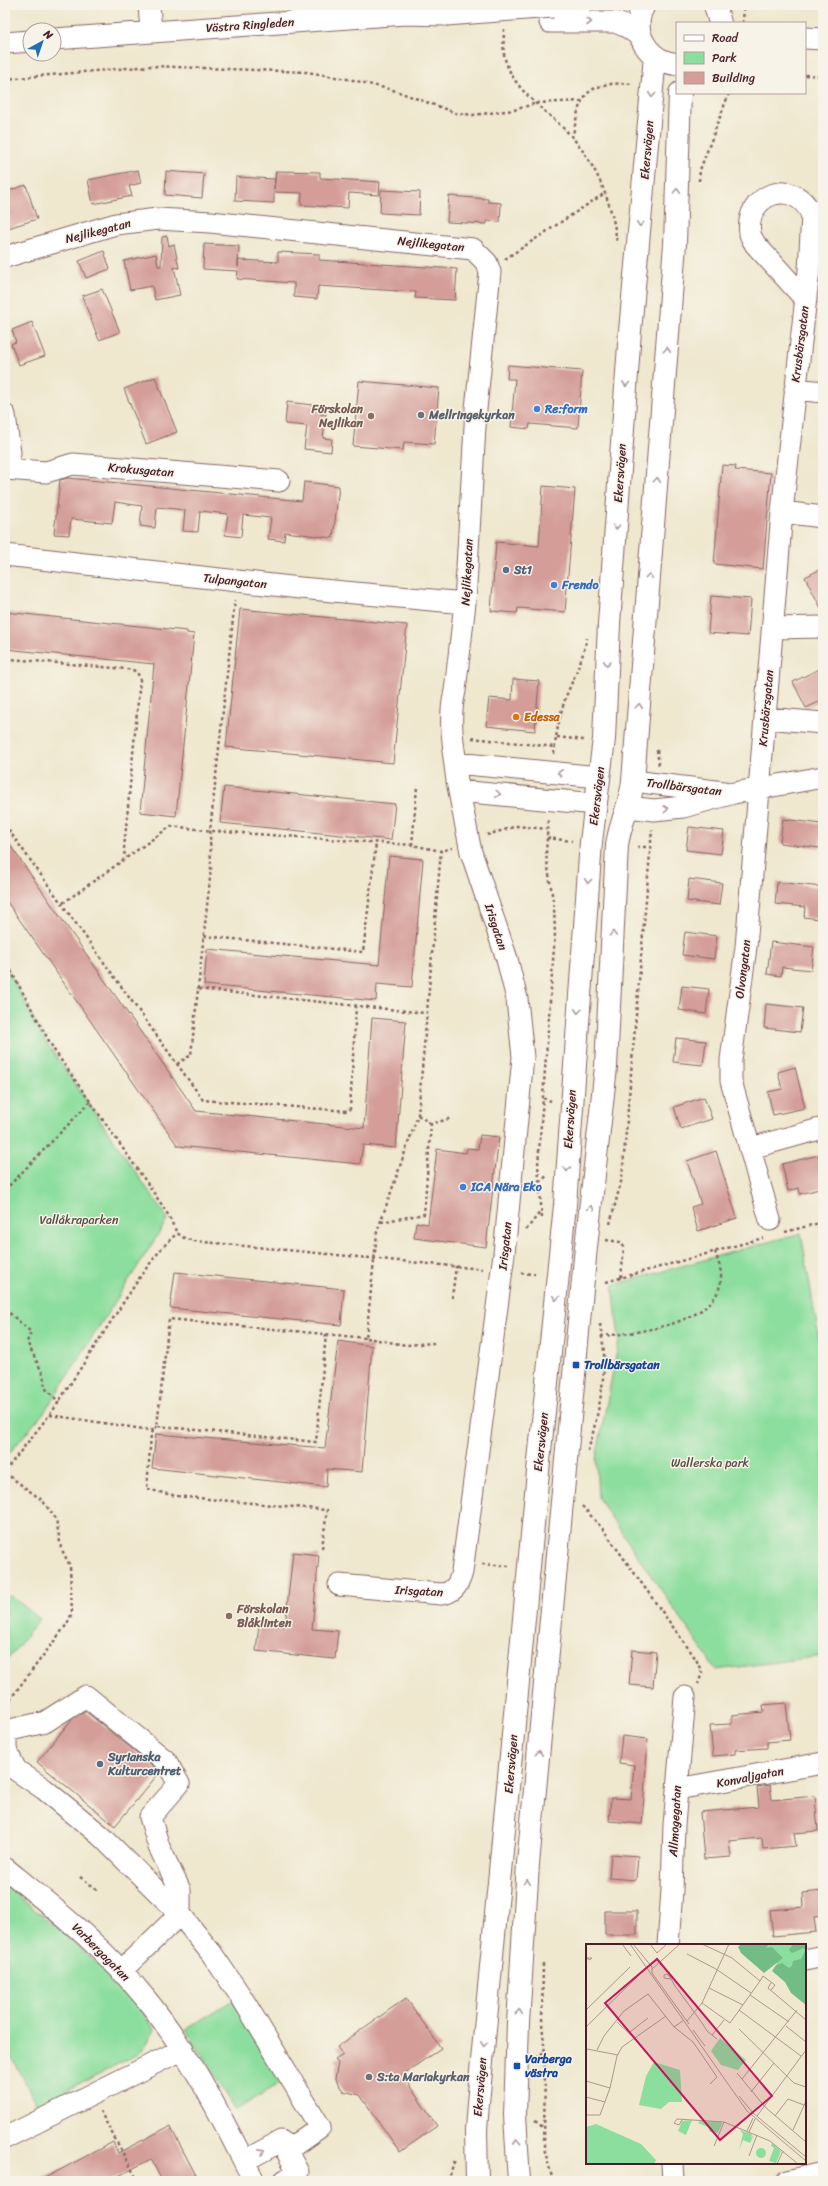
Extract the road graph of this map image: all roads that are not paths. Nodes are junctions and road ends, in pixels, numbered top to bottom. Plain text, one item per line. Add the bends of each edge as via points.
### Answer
1 (149, 5) edge
2 (582, 5) edge
3 (644, 5) edge
4 (552, 15) junction
5 (151, 32) junction
6 (641, 37) junction
7 (62, 38) edge
8 (806, 38) edge
9 (823, 39) edge
10 (22, 42) edge
11 (5, 43) edge
12 (655, 56) junction
13 (676, 64) edge
14 (680, 94) edge
15 (5, 257) edge
16 (816, 270) edge
17 (806, 300) junction
18 (795, 389) junction
19 (823, 392) edge
20 (5, 416) edge
21 (5, 468) edge
22 (279, 481) dead end
23 (782, 512) junction
24 (823, 517) edge
25 (5, 555) edge
26 (465, 603) junction
27 (823, 627) edge
28 (773, 628) junction
29 (766, 718) junction
30 (823, 723) edge
31 (823, 777) edge
32 (457, 778) junction
33 (599, 778) junction
34 (633, 781) junction
35 (760, 788) junction
36 (734, 793) junction
37 (596, 804) junction
38 (627, 807) junction
39 (823, 1128) edge
40 (751, 1148) junction
41 (773, 1230) road end
42 (339, 1585) dead end
43 (685, 1697) road end
44 (6, 1731) edge
45 (823, 1763) edge
46 (677, 1790) junction
47 (5, 1868) edge
48 (180, 1914) junction
49 (668, 1944) edge
50 (823, 1956) edge
51 (806, 1960) edge
52 (121, 1971) junction
53 (183, 2049) junction
54 (5, 2138) edge
55 (284, 2146) junction
56 (244, 2161) junction
57 (672, 2164) edge
58 (823, 2173) edge
59 (291, 2177) edge
60 (254, 2181) edge
61 (477, 2181) edge
62 (519, 2181) edge
63 (673, 2181) edge
64 (787, 2181) edge

1 - 5 street
2 - 4 street, Västra Ringleden
3 - 6 main road via 639,19
4 - 5 street, Västra Ringleden, bridge via 405,14
4 -> 6 street, Västra Ringleden via 615,22
5 - 7 street, Västra Ringleden
6 - 12 main road
8 - 9 street
10 - 11 street
12 - 13 main road
12 -> 33 main road, Ekersvägen via 630,331 604,739
34 -> 14 main road via 675,244
15 - 26 street, Nejlikegatan via 116,224 158,219 473,248 488,266 489,280 476,409
16 - 17 street, Krusbärsgatan
16 - 17 street, Krusbärsgatan via 812,215 808,207 796,195 785,192 771,194 759,204 752,217 749,234
17 - 18 street, Krusbärsgatan
18 - 19 street, Krusbärsgatan
18 - 23 street, Krusbärsgatan
20 - 21 street, Krokusgatan via 10,453
21 - 22 street, Krokusgatan via 46,472 73,464
23 - 24 street
23 - 28 street, Krusbärsgatan
25 - 26 street, Tulpangatan
26 - 32 street, Nejlikegatan via 451,731
27 - 28 street
28 - 29 street, Krusbärsgatan
29 - 30 street
29 - 35 street, Krusbärsgatan
31 - 35 street, Trollbärsgatan
33 -> 32 street
32 -> 37 street
32 - 42 street, Irisgatan via 469,842 507,959 517,999 523,1057 502,1276 464,1562 460,1581 448,1594
33 - 34 main road
33 - 37 main road, Ekersvägen
34 - 36 street, Trollbärsgatan
34 - 38 main road
35 - 36 street, Trollbärsgatan
35 - 40 street, Olvongatan via 746,948 731,1060 731,1081
38 -> 36 street, Trollbärsgatan via 654,810 683,807
37 - 38 main road
37 -> 61 main road, Ekersvägen via 575,1044 565,1205 538,1461 478,2109
62 -> 38 main road via 516,2101 518,2023 528,1864 586,1247 606,1067 617,845
39 - 40 street
40 - 41 street, Olvongatan
43 - 46 street, Allmogegatan
44 - 48 street via 6,1750 16,1770 83,1819
44 - 48 street via 44,1722 86,1696 166,1761 179,1784 150,1817 160,1847 180,1890
45 - 46 street, Konvaljgatan
46 - 49 street, Allmogegatan
47 - 52 street, Varbergagatan via 76,1926
48 - 52 street
48 - 55 street via 242,1998 320,2127
50 - 51 street
52 - 53 street, Varbergagatan via 146,1999
53 - 54 street
53 - 56 street, Varbergagatan
56 -> 55 street
55 - 59 street
56 - 60 street, Varbergagatan
57 - 63 street
58 - 64 street

